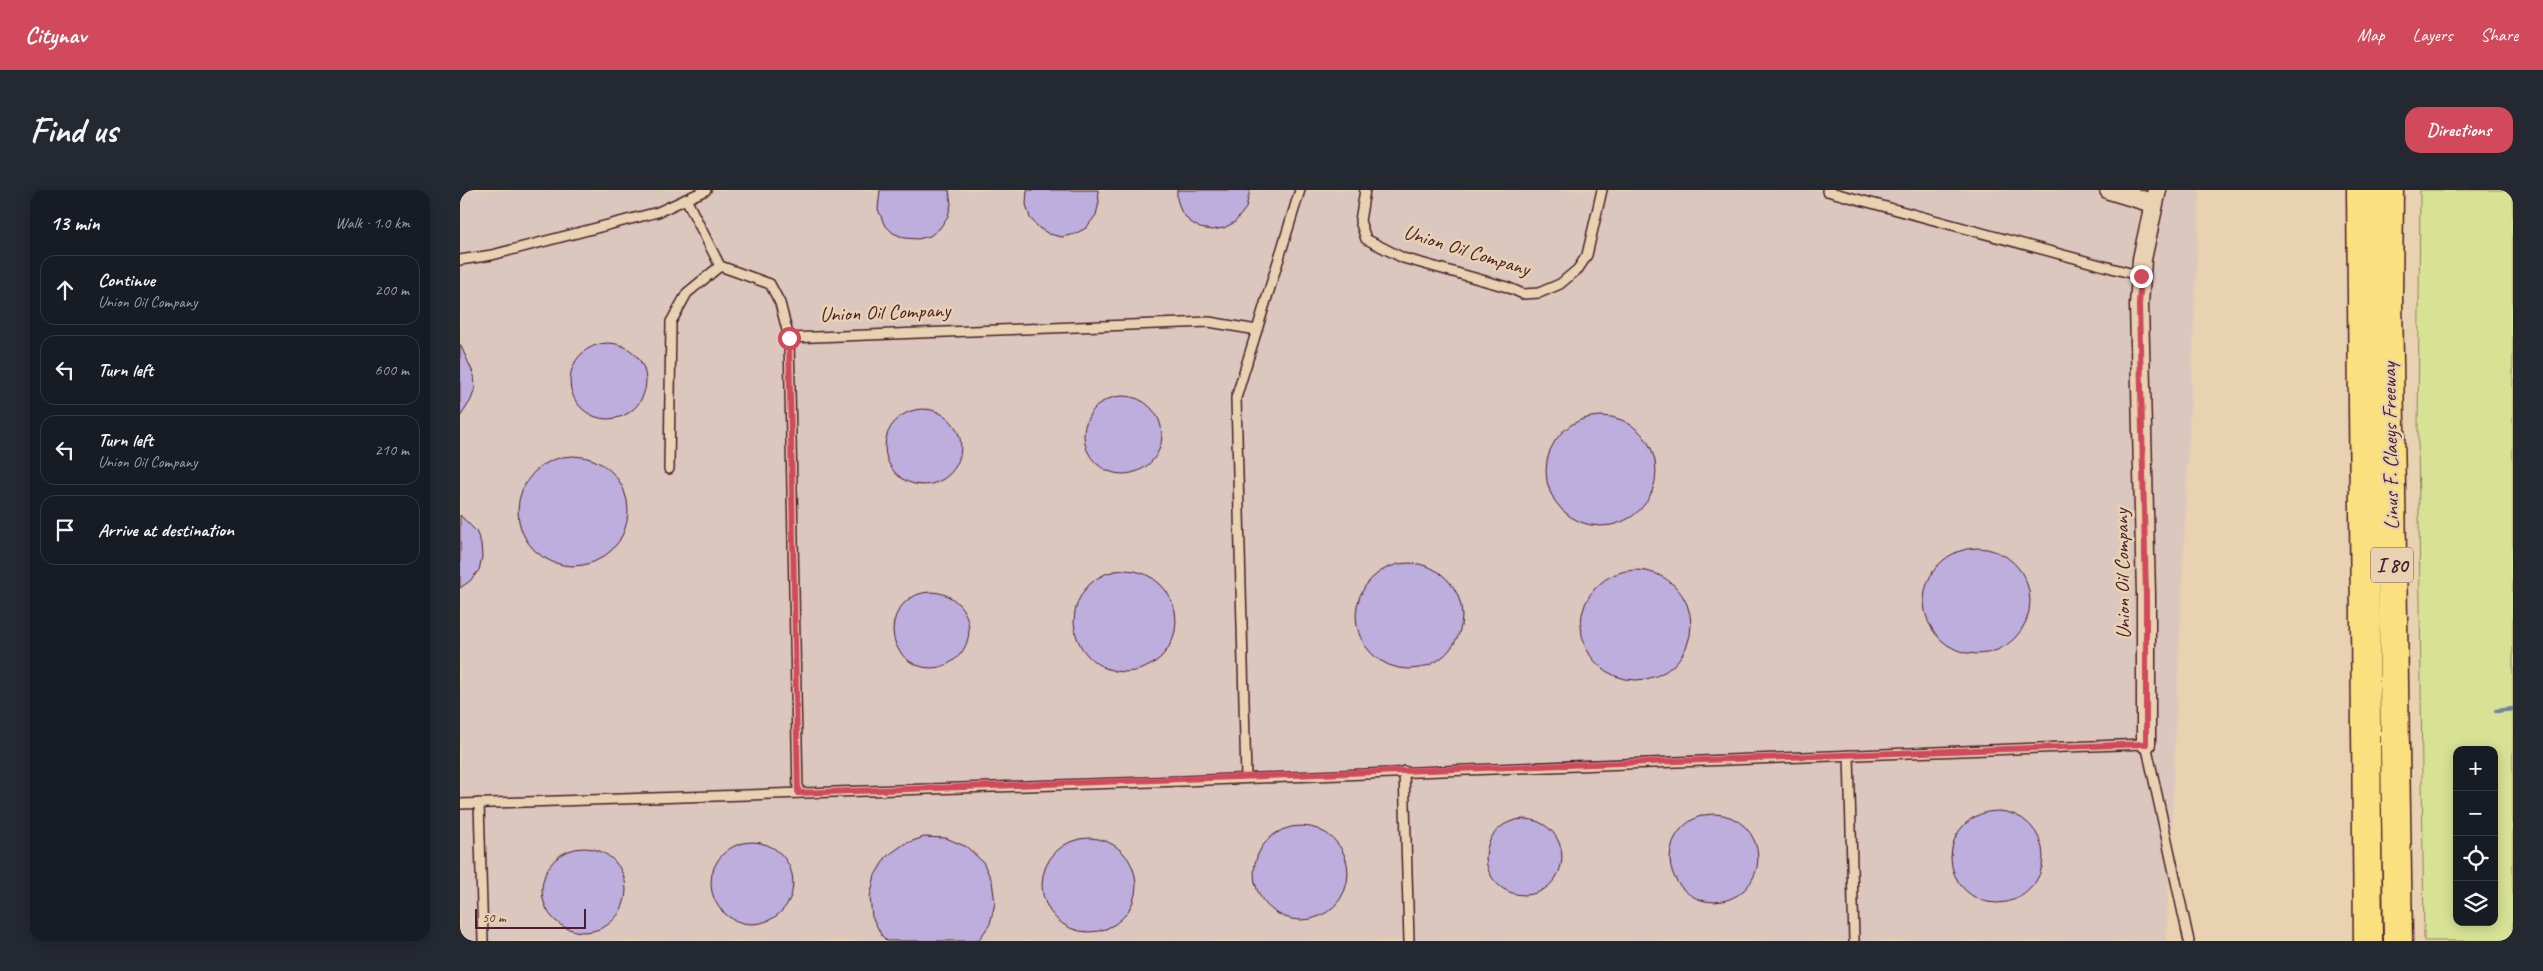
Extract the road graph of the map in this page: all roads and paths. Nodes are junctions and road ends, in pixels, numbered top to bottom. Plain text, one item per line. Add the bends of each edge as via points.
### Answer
1 (706, 190) edge
2 (1300, 190) edge
3 (1365, 190) edge
4 (1602, 190) edge
5 (2109, 190) edge
6 (2360, 190) edge
7 (2389, 190) edge
8 (1827, 191) dead end
9 (2154, 197) edge
10 (686, 199) junction
11 (460, 260) edge
12 (720, 266) junction
13 (2141, 276) junction
14 (1257, 330) junction
15 (789, 338) junction
16 (669, 469) dead end
17 (2146, 744) junction
18 (1849, 755) junction
19 (1404, 771) junction
20 (1246, 777) junction
21 (798, 793) junction
22 (479, 803) junction
23 (460, 804) edge
24 (483, 941) edge
25 (1408, 941) edge
26 (1854, 941) edge
27 (2189, 941) edge
28 (2368, 941) edge
29 (2398, 941) edge

1 - 10 lane
2 - 14 lane
3 - 4 lane, Union Oil Company via 1360,221 1366,239 1403,258 1523,294 1539,293 1560,284 1578,269 1587,255
5 - 9 street, Union Oil Company
6 - 28 highway, Linus F. Claeys Freeway / I 80
7 - 29 highway, Linus F. Claeys Freeway / I 80
8 - 13 lane
9 - 13 street, Union Oil Company
10 - 11 lane via 658,212
10 - 12 lane
12 - 15 lane via 770,284 780,303
12 - 16 lane via 687,293 672,322
13 - 17 street, Union Oil Company
14 - 15 lane, Union Oil Company via 1209,322
14 - 20 lane via 1236,398
15 - 21 lane
17 - 18 lane
17 - 27 lane, Union Oil Company
18 - 19 lane
18 - 26 lane
19 - 20 lane
19 - 25 lane
20 - 21 lane
21 - 22 lane
22 - 23 lane
22 - 24 lane

